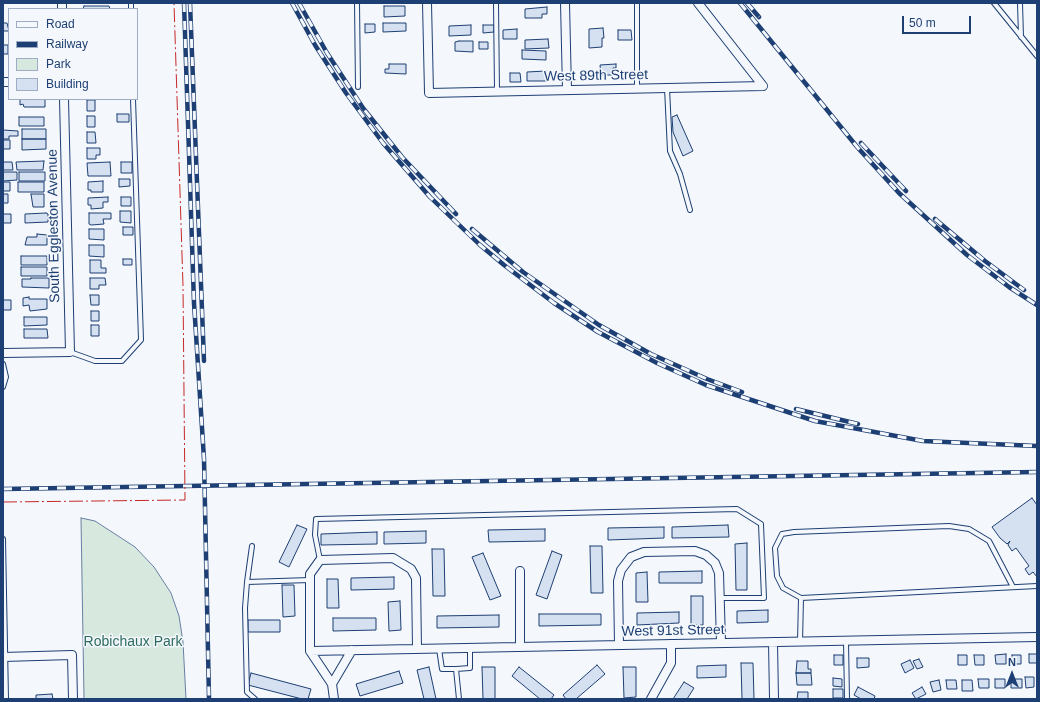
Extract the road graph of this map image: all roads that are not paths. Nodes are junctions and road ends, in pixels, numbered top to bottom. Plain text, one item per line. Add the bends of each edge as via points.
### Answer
1 (357, 3) edge
2 (427, 3) edge
3 (496, 3) edge
4 (565, 3) edge
5 (637, 3) edge
6 (698, 3) edge
7 (994, 3) edge
8 (1020, 3) edge
9 (1021, 36) junction
10 (1037, 56) edge
11 (358, 87) dead end
12 (667, 88) junction
13 (637, 89) junction
14 (567, 90) junction
15 (497, 92) junction
16 (64, 100) edge
17 (134, 100) edge
18 (690, 210) dead end
19 (70, 352) junction
20 (3, 353) edge
21 (3, 364) edge
22 (3, 387) edge
23 (3, 539) edge
24 (252, 546) dead end
25 (320, 560) junction
26 (520, 570) dead end
27 (310, 577) junction
28 (246, 582) junction
29 (1037, 586) edge
30 (1013, 587) junction
31 (720, 598) junction
32 (802, 598) junction
33 (1037, 637) edge
34 (846, 641) junction
35 (773, 642) junction
36 (800, 642) junction
37 (721, 643) junction
38 (671, 644) junction
39 (619, 645) junction
40 (520, 647) junction
41 (470, 648) junction
42 (417, 649) junction
43 (439, 649) junction
44 (352, 650) junction
45 (310, 651) junction
46 (4, 657) edge
47 (456, 669) junction
48 (332, 684) junction
49 (6, 699) edge
50 (73, 699) edge
51 (255, 699) edge
52 (334, 699) edge
53 (459, 699) edge
54 (651, 699) edge
55 (774, 699) edge
56 (848, 699) edge

1 - 11 lane
2 - 15 street, West 89th Street via 429,93
3 - 15 lane
4 - 14 street
5 - 13 lane
6 - 12 street, West 89th Street via 764,86
7 - 9 lane
8 - 9 lane
9 - 10 lane
12 - 13 street, West 89th Street
12 - 18 lane via 670,151 680,174
13 - 14 street, West 89th Street
14 - 15 street, West 89th Street
16 - 19 street, South Eggleston Avenue
17 - 19 lane via 141,340 122,361 95,361
19 - 20 street
21 - 22 lane via 6,377
23 - 46 lane
24 - 28 lane
25 - 27 street
25 - 31 lane via 315,535 316,519 737,509 761,524 764,598
25 - 42 street via 393,558 411,569 416,578
26 - 40 street
27 - 28 lane
27 - 45 street
28 - 51 lane via 246,692
29 - 30 lane
30 - 32 lane
30 - 32 lane via 989,541 969,529 948,526 782,534 775,548 777,576 783,588
31 - 37 street
31 - 39 street via 719,573 706,555 695,551 644,552 631,557 621,570 618,581
32 - 36 lane
33 - 34 street, West 91st Street
34 - 36 street, West 91st Street
34 - 56 lane
35 - 36 street, West 91st Street
35 - 37 street, West 91st Street
35 - 55 street
37 - 38 street, West 91st Street
38 - 39 street, West 91st Street
38 - 54 street via 671,663
39 - 40 street, West 91st Street
40 - 41 street, West 91st Street
41 - 43 street, West 91st Street
41 - 47 lane via 470,668
42 - 43 street, West 91st Street
42 - 44 street, West 91st Street
43 - 47 lane via 442,669
44 - 45 street, West 91st Street
44 - 48 street
45 - 48 street
46 - 49 lane
46 - 50 street via 72,656
47 - 53 lane
48 - 52 street

